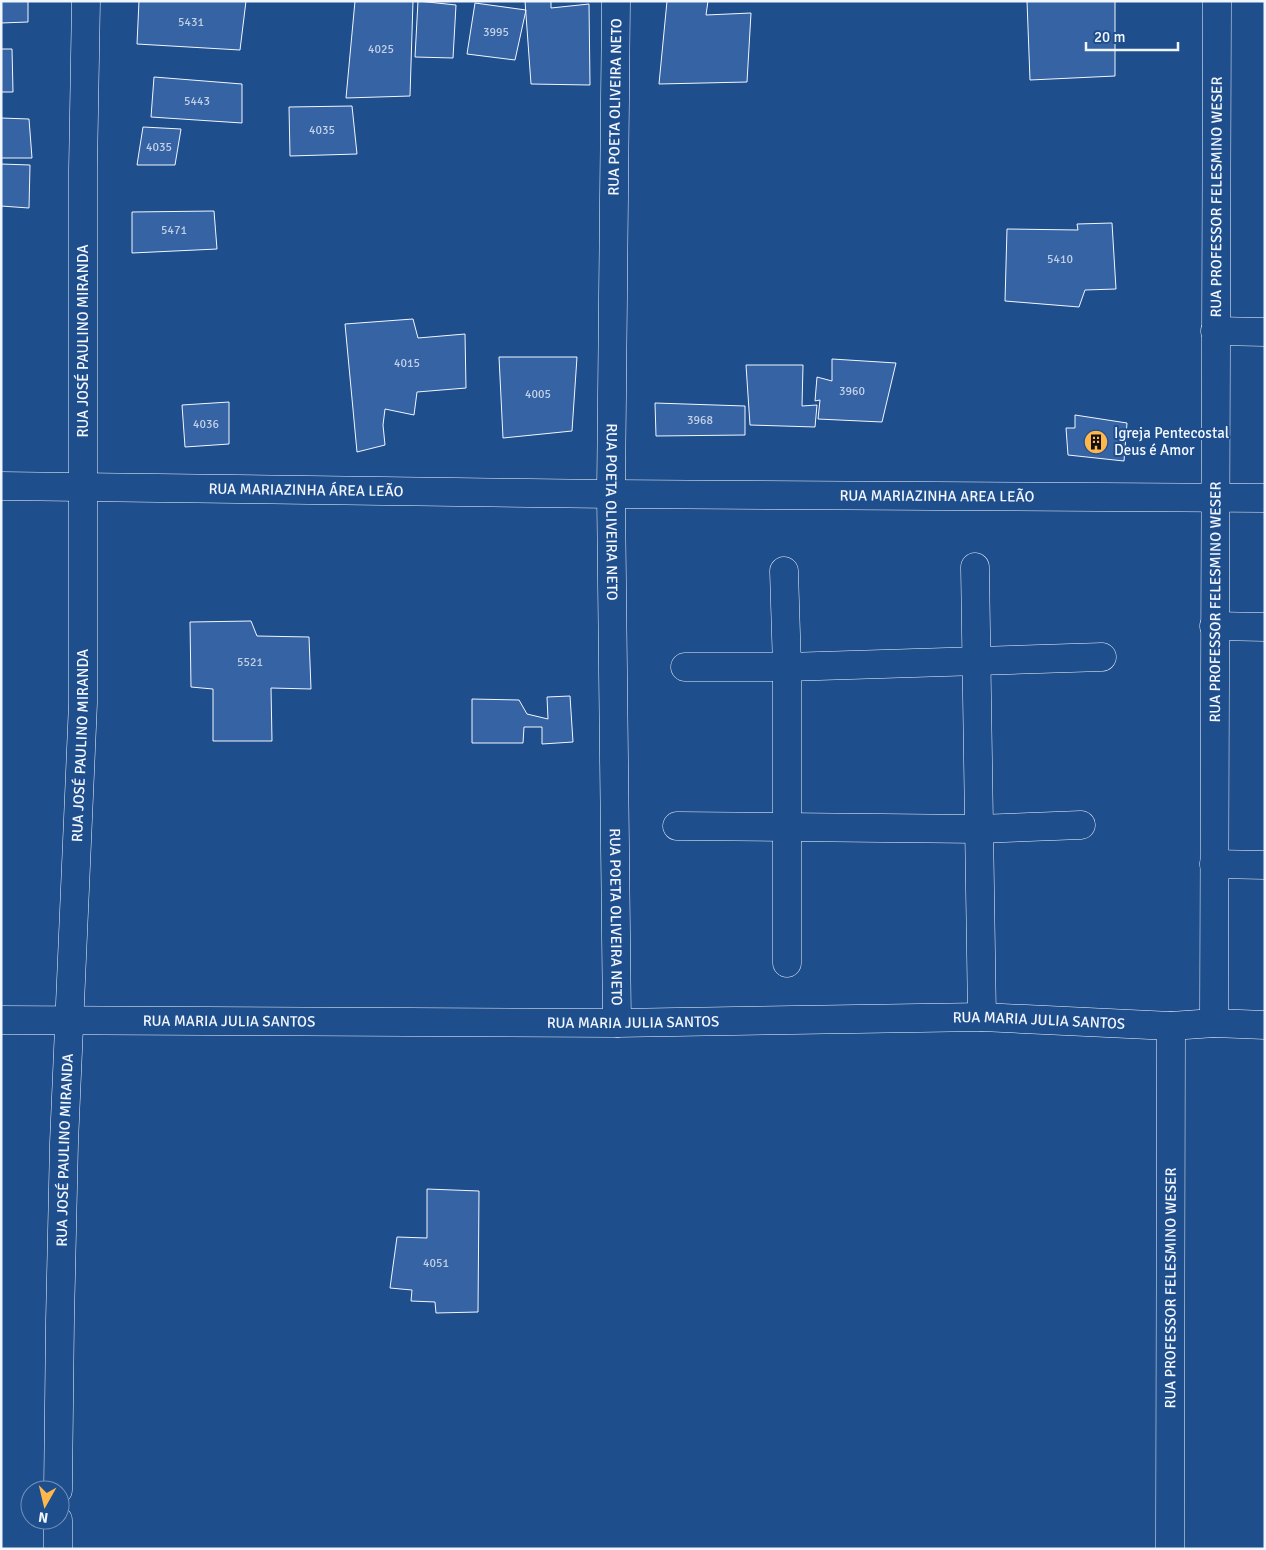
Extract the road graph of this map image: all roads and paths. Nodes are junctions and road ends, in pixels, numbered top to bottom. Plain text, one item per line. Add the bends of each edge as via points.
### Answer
1 (86, 1) edge
2 (616, 1) edge
3 (1217, 1) edge
4 (1215, 331) junction
5 (1265, 332) edge
6 (1, 486) edge
7 (83, 486) junction
8 (611, 494) junction
9 (1214, 498) junction
10 (1265, 498) edge
11 (975, 567) dead end
12 (784, 570) dead end
13 (1214, 626) junction
14 (1265, 627) edge
15 (1102, 657) dead end
16 (976, 661) junction
17 (686, 667) dead end
18 (787, 667) junction
19 (1081, 825) dead end
20 (677, 826) dead end
21 (786, 827) junction
22 (978, 829) junction
23 (1214, 864) junction
24 (1265, 865) edge
25 (787, 963) dead end
26 (982, 1017) junction
27 (1, 1020) edge
28 (69, 1021) junction
29 (617, 1023) junction
30 (1214, 1023) junction
31 (1265, 1025) edge
32 (1172, 1026) junction
33 (58, 1480) edge
34 (58, 1530) edge
35 (58, 1549) edge
36 (1170, 1549) edge

1 - 7 street, RUA JOSÉ PAULINO MIRANDA
2 - 8 street, RUA POETA OLIVEIRA NETO
3 - 4 street, RUA PROFESSOR FELESMINO WESER
4 - 5 street
4 - 9 street, RUA PROFESSOR FELESMINO WESER
6 - 7 street, RUA MARIAZINHA ÁREA LEÃO
7 - 8 street, RUA MARIAZINHA ÁREA LEÃO
7 - 28 street, RUA JOSÉ PAULINO MIRANDA via 83,703
8 - 9 street, RUA MARIAZINHA AREA LEÃO
8 - 29 street, RUA POETA OLIVEIRA NETO
9 - 10 street, RUA MARIAZINHA AREA LEÃO
9 - 13 street, RUA PROFESSOR FELESMINO WESER
11 - 16 street
12 - 18 street
13 - 14 street
13 - 23 street, RUA PROFESSOR FELESMINO WESER
15 - 16 street
16 - 18 street
16 - 22 street
17 - 18 street
18 - 21 street
19 - 22 street
20 - 21 street
21 - 22 street
21 - 25 street
22 - 26 street
23 - 24 street
23 - 30 street, RUA PROFESSOR FELESMINO WESER
26 - 29 street, RUA MARIA JULIA SANTOS
26 - 32 street, RUA MARIA JULIA SANTOS
27 - 28 street, RUA MARIA JULIA SANTOS
28 - 29 street, RUA MARIA JULIA SANTOS
28 - 33 street, RUA JOSÉ PAULINO MIRANDA
30 - 31 street, RUA MARIA JULIA SANTOS
30 - 32 street, RUA MARIA JULIA SANTOS
32 - 36 street, RUA PROFESSOR FELESMINO WESER
34 - 35 street

